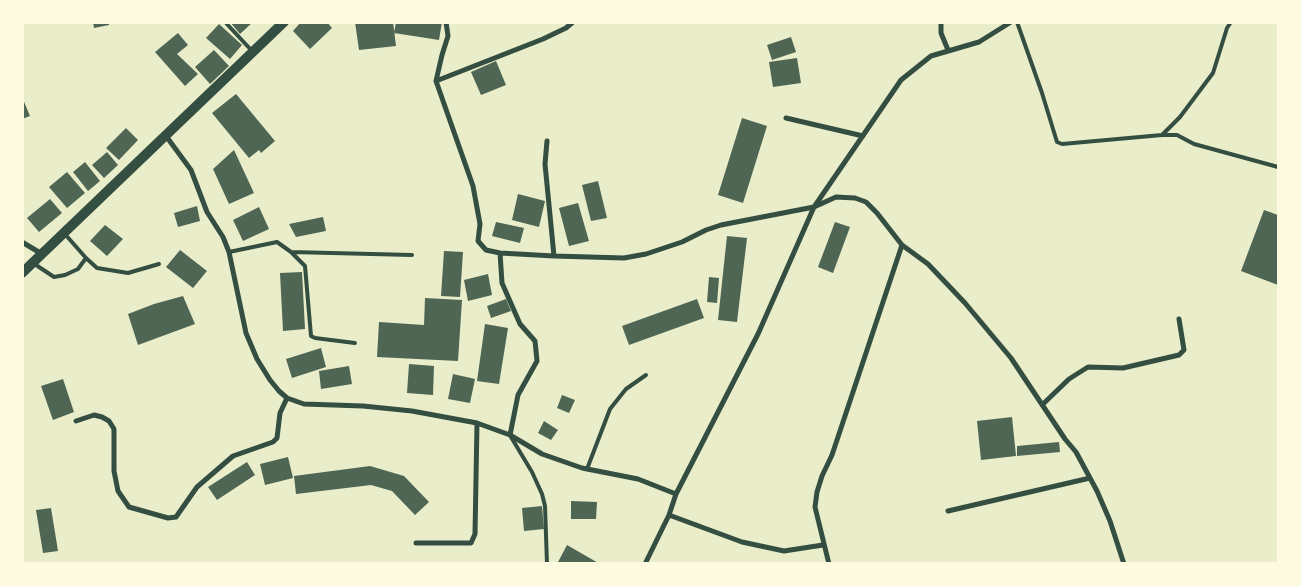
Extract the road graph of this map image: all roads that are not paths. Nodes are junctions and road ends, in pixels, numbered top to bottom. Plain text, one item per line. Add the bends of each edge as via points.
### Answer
1 (225, 22) edge
2 (284, 22) edge
3 (446, 22) edge
4 (572, 22) edge
5 (941, 22) edge
6 (1011, 22) edge
7 (1017, 22) edge
8 (1231, 22) edge
9 (948, 50) junction
10 (253, 52) junction
11 (436, 81) junction
12 (786, 118) dead end
13 (1162, 135) junction
14 (166, 136) junction
15 (863, 136) junction
16 (547, 141) dead end
17 (1278, 167) edge
18 (814, 207) junction
19 (64, 234) junction
20 (22, 242) edge
21 (902, 245) junction
22 (229, 252) junction
23 (291, 252) junction
24 (500, 253) junction
25 (42, 254) junction
26 (412, 255) dead end
27 (554, 256) junction
28 (86, 258) junction
29 (33, 263) junction
30 (159, 264) dead end
31 (22, 273) edge
32 (1179, 319) dead end
33 (355, 343) dead end
34 (646, 375) dead end
35 (287, 398) junction
36 (1042, 405) junction
37 (76, 421) dead end
38 (477, 423) junction
39 (510, 435) junction
40 (587, 469) junction
41 (1090, 478) junction
42 (676, 494) junction
43 (948, 511) dead end
44 (669, 515) junction
45 (416, 543) dead end
46 (824, 545) junction
47 (547, 564) edge
48 (645, 564) edge
49 (829, 564) edge
50 (1124, 564) edge

1 - 10 lane
2 - 10 main road
3 - 11 street via 448,36
4 - 11 street via 543,39
5 - 9 street via 941,33
6 - 9 street via 979,42
7 - 13 lane via 1057,142
8 - 13 lane via 1212,73 1180,117
9 - 15 street via 931,56 901,80
10 - 14 main road
11 - 24 street via 473,186 480,224 478,241 486,250
12 - 15 street
13 - 17 lane via 1177,135 1194,144
14 - 19 main road
14 - 22 street via 191,170 207,212
15 - 18 street
16 - 27 street via 545,164
18 - 21 street via 836,197 866,202
18 - 27 street via 706,230 646,254 624,258
18 - 42 street via 758,334
19 - 25 main road
19 - 28 lane
20 - 25 street
21 - 36 street via 928,264 965,303 1011,358
21 - 46 street via 817,492 815,507
22 - 23 lane via 277,242
22 - 35 street via 246,333 270,380
23 - 26 lane
23 - 33 lane via 305,266 311,336
24 - 27 street
24 - 39 street via 502,283 520,324 535,341 537,361 518,395
25 - 29 main road
28 - 29 lane via 78,269 54,277
28 - 30 lane via 97,268 128,274
29 - 31 main road
32 - 36 street via 1184,350 1179,355 1123,368 1088,367 1069,379
34 - 40 lane via 626,388 610,409
35 - 37 street via 280,413 277,438 233,456 197,487 176,518 129,507 118,491 114,471 114,429 102,417 94,415
35 - 38 street via 304,404 412,411
36 - 41 street via 1076,452
38 - 39 street
38 - 45 street via 475,534 471,543
39 - 40 street via 542,454
39 - 47 lane via 542,494
40 - 42 street via 638,479
41 - 43 street
41 - 50 street via 1110,521
42 - 44 street
44 - 46 street via 742,542 784,551
44 - 48 street
46 - 49 street

